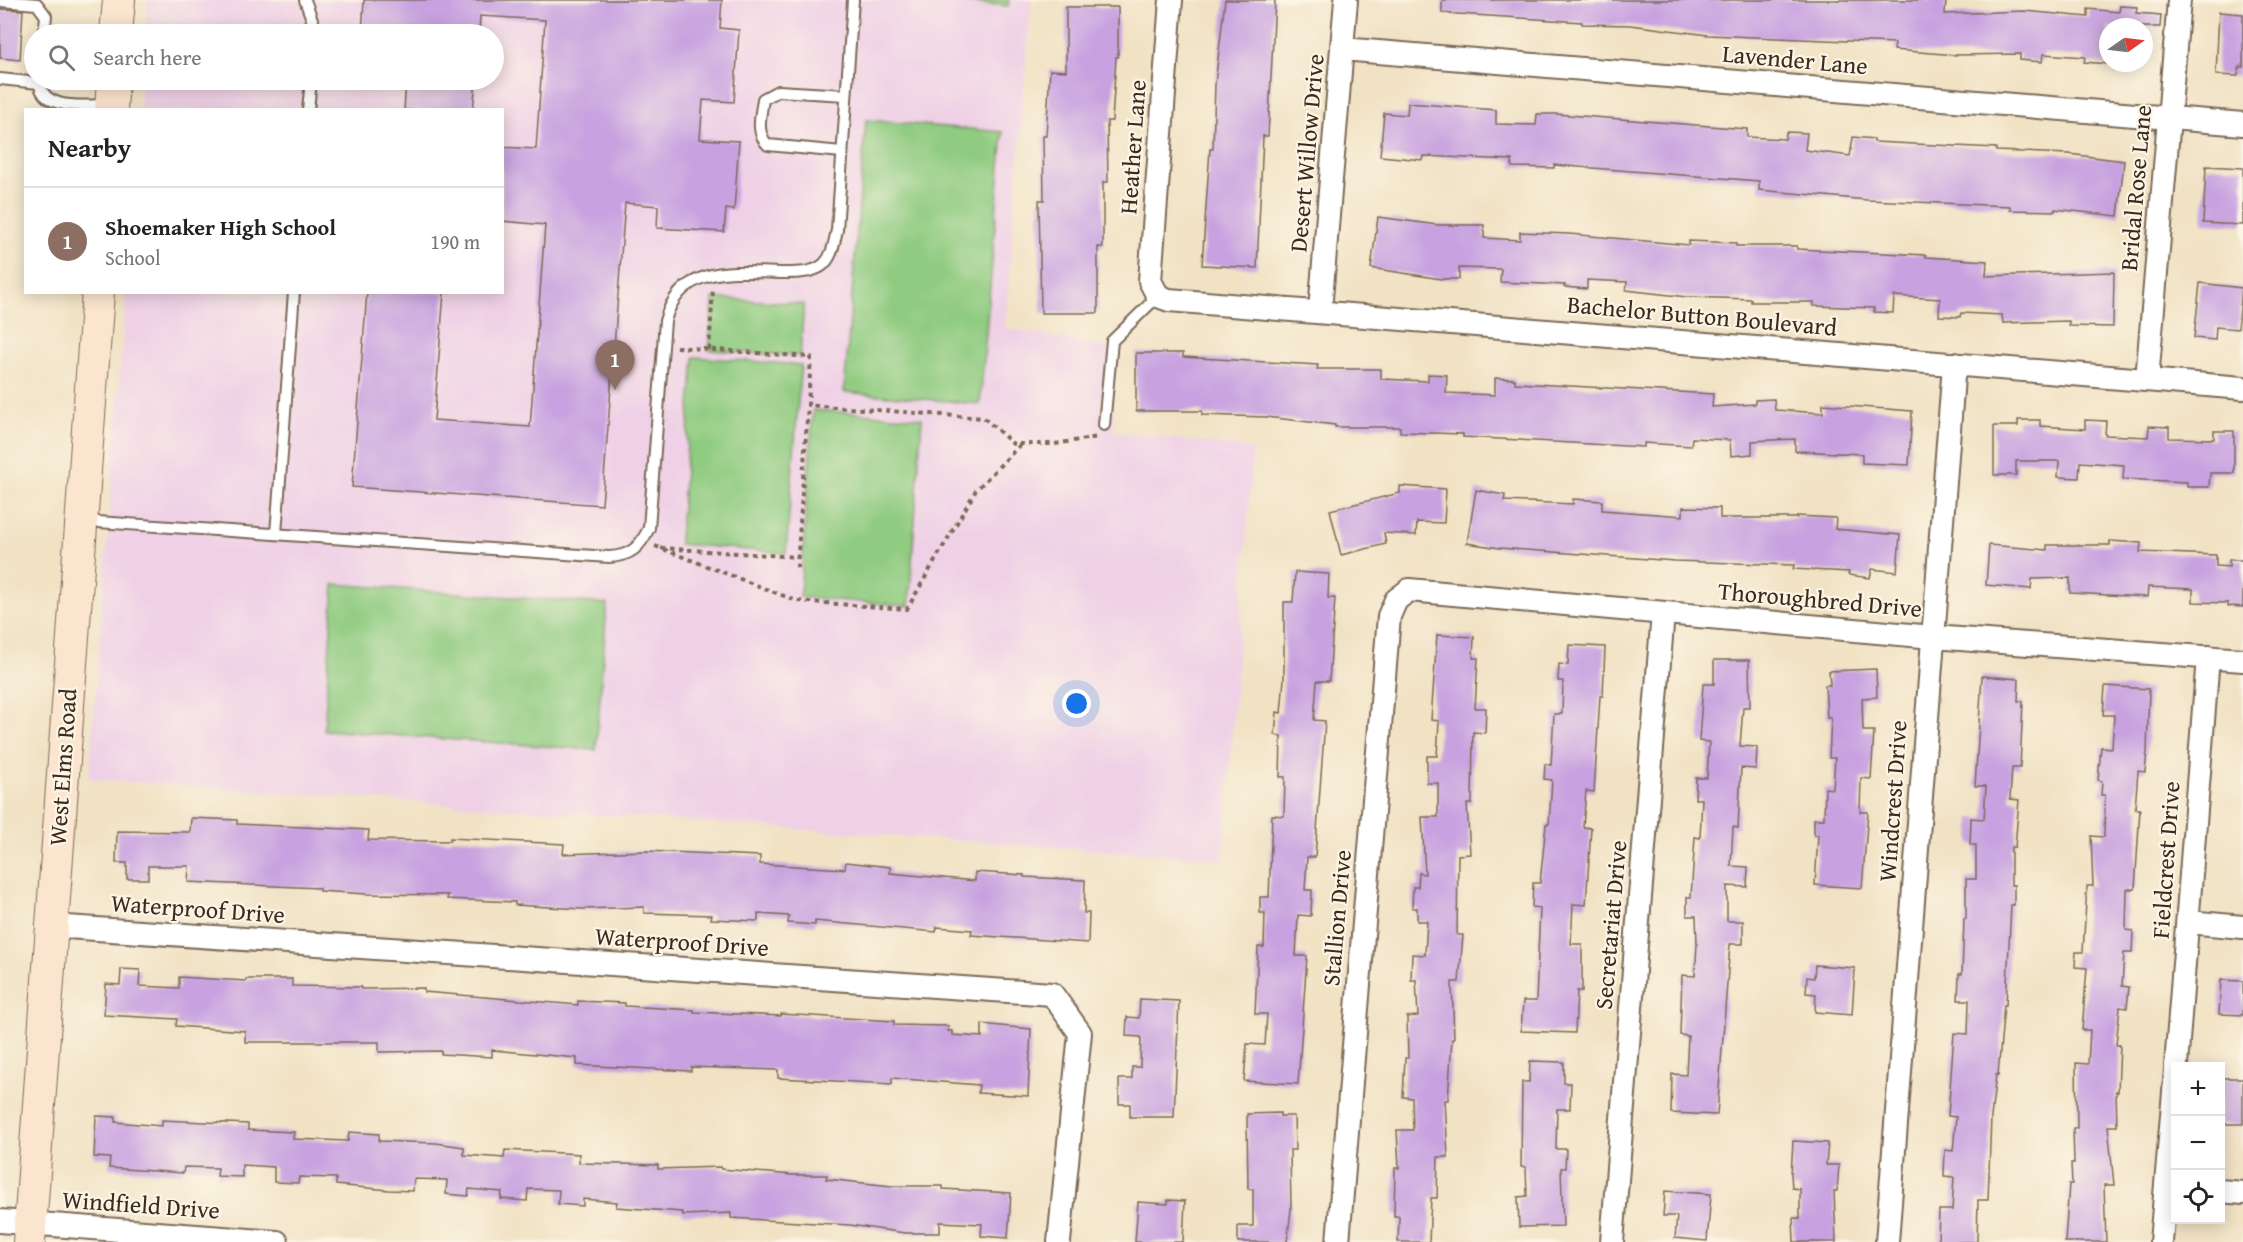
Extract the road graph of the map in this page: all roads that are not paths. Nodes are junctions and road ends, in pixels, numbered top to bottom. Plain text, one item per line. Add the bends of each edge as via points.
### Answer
1 (119, 0) edge
2 (305, 0) edge
3 (853, 0) edge
4 (1172, 0) edge
5 (1346, 0) edge
6 (2179, 0) edge
7 (0, 1) edge
8 (45, 24) edge
9 (117, 24) edge
10 (313, 24) edge
11 (1342, 49) junction
12 (0, 79) edge
13 (24, 80) edge
14 (44, 90) edge
15 (309, 90) edge
16 (846, 95) junction
17 (112, 98) edge
18 (308, 108) edge
19 (2169, 118) junction
20 (2243, 124) edge
21 (842, 152) junction
22 (98, 294) edge
23 (294, 294) edge
24 (1158, 296) junction
25 (1320, 311) junction
26 (1954, 364) junction
27 (2147, 380) junction
28 (2243, 388) edge
29 (1104, 425) road end
30 (81, 520) junction
31 (276, 534) junction
32 (1396, 600) joint
33 (1663, 613) junction
34 (1933, 637) junction
35 (2208, 657) junction
36 (2243, 660) edge
37 (2188, 922) junction
38 (52, 926) junction
39 (2243, 927) edge
40 (2176, 1062) edge
41 (2174, 1116) edge
42 (2170, 1187) edge
43 (2225, 1191) edge
44 (2243, 1193) edge
45 (20, 1229) edge
46 (215, 1240) edge
47 (277, 1242) edge
48 (1059, 1242) edge
49 (1338, 1242) edge
50 (1612, 1242) edge
51 (1887, 1242) edge
52 (2161, 1242) edge

1 - 9 main road
2 - 10 lane
3 - 16 lane
4 - 24 street, Heather Lane via 1150,281
5 - 11 street, Desert Willow Drive
6 - 19 street, Bridal Rose Lane
7 - 8 lane via 37,4 46,16
11 - 19 street, Lavender Lane
11 - 25 street, Desert Willow Drive
12 - 13 lane
14 - 17 lane via 48,98 62,105
15 - 18 lane
16 - 21 lane
16 - 21 lane via 778,91 769,94 763,99 759,130 768,145
19 - 20 street, Lavender Lane
19 - 27 street, Bridal Rose Lane
21 - 31 lane via 837,230 832,252 823,265 798,273 712,274 692,281 670,303 649,528 634,551 609,556
22 - 30 main road, West Elms Road
23 - 31 lane
24 - 25 street, Bachelor Button Boulevard
24 - 29 lane via 1112,341
25 - 26 street, Bachelor Button Boulevard
26 - 27 street, Bachelor Button Boulevard
26 - 34 street, Windcrest Drive
27 - 28 street, Bachelor Button Boulevard
30 - 31 lane
30 - 38 main road, West Elms Road
32 - 33 street, Thoroughbred Drive via 1409,590
32 - 49 street, Stallion Drive via 1389,616
33 - 34 street, Thoroughbred Drive
33 - 50 street, Secretariat Drive
34 - 35 street, Thoroughbred Drive
34 - 51 street, Windcrest Drive
35 - 36 street, Thoroughbred Drive
35 - 37 street, Fieldcrest Drive
37 - 39 street
37 - 40 street, Fieldcrest Drive
38 - 45 main road, West Elms Road
38 - 48 street, Waterproof Drive via 1052,994 1080,1033
41 - 42 street, Fieldcrest Drive
42 - 52 street, Fieldcrest Drive
43 - 44 street
45 - 46 street, Windfield Drive
46 - 47 street, Windfield Drive

